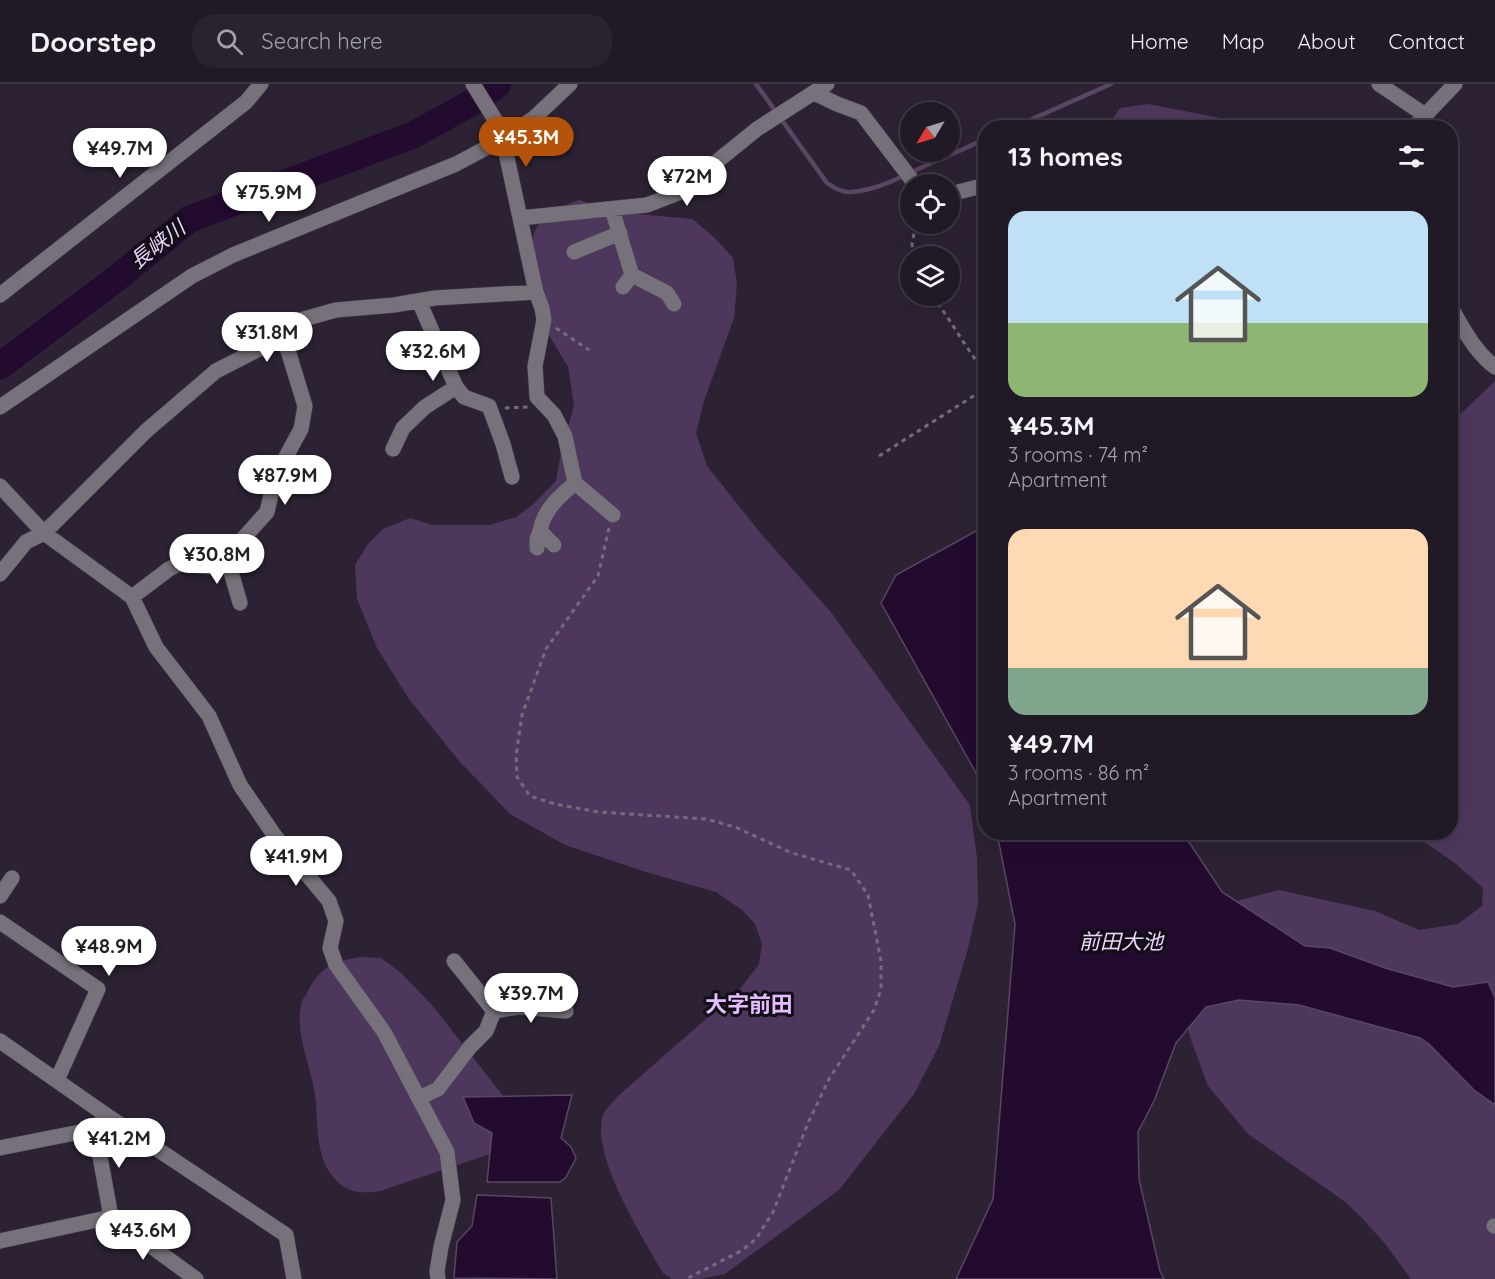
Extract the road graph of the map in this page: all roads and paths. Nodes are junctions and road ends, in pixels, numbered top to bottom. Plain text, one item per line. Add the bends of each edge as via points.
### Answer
1 (261, 84) edge
2 (473, 84) edge
3 (570, 84) edge
4 (1379, 84) edge
5 (1455, 84) edge
6 (821, 88) edge
7 (1425, 115) junction
8 (1420, 120) edge
9 (501, 132) junction
10 (907, 174) edge
11 (978, 187) edge
12 (960, 192) edge
13 (612, 209) junction
14 (520, 218) junction
15 (620, 233) junction
16 (574, 252) dead end
17 (536, 292) junction
18 (0, 294) edge
19 (419, 301) junction
20 (674, 304) dead end
21 (940, 306) edge
22 (1458, 319) edge
23 (544, 320) junction
24 (282, 332) junction
25 (590, 350) dead end
26 (978, 364) edge
27 (1495, 367) edge
28 (456, 387) junction
29 (978, 392) edge
30 (541, 403) junction
31 (489, 406) junction
32 (0, 407) edge
33 (393, 449) dead end
34 (879, 456) dead end
35 (512, 477) dead end
36 (575, 483) junction
37 (0, 486) edge
38 (613, 515) joint
39 (540, 531) junction
40 (44, 533) junction
41 (554, 544) dead end
42 (537, 548) dead end
43 (226, 558) junction
44 (0, 574) edge
45 (132, 597) junction
46 (240, 603) dead end
47 (12, 878) dead end
48 (0, 896) edge
49 (0, 922) edge
50 (454, 961) dead end
51 (494, 1011) junction
52 (566, 1011) dead end
53 (4, 1048) edge
54 (57, 1080) junction
55 (419, 1098) junction
56 (106, 1115) junction
57 (96, 1129) junction
58 (0, 1148) edge
59 (111, 1217) junction
60 (0, 1241) edge
61 (196, 1279) edge
62 (294, 1279) edge
63 (438, 1279) edge
64 (686, 1279) edge

1 - 18 street via 246,102
2 - 9 street
3 - 9 street via 534,118
4 - 7 street
5 - 7 street
6 - 10 street via 837,104 861,113
6 - 13 street via 757,129 678,193 647,205
7 - 8 street
9 - 14 street
9 - 32 street via 456,164 233,255 192,276
11 - 12 street
13 - 14 street
13 - 15 street
14 - 17 street
15 - 16 street
15 - 20 street via 627,281 667,293
17 - 19 street
17 - 23 street
19 - 24 street via 336,309 293,322
19 - 28 street
21 - 26 path
22 - 27 street via 1483,358
23 - 25 path
23 - 30 street via 534,366
24 - 40 street via 267,345 216,371 146,431
24 - 43 street via 305,406 301,429 275,477 267,512
28 - 31 street via 464,396
28 - 33 street via 425,407 403,428
29 - 34 path
30 - 31 path via 527,408
30 - 36 street via 554,415 565,436
31 - 35 street
36 - 38 street
36 - 39 street via 551,504
37 - 40 street
38 - 64 path via 598,576 546,649 522,715 517,777 530,796 555,804 598,812 706,819 735,827 792,853 851,870 868,895 881,961 881,989 874,1010 830,1079 808,1123 773,1212 756,1239 741,1251
39 - 41 street
39 - 42 street
40 - 44 street via 26,542
40 - 45 street
43 - 45 street via 210,567 179,564
43 - 46 street
45 - 55 street via 156,647 209,716 240,785 275,836 329,901 336,921 330,948 336,965 384,1032
47 - 48 street
49 - 54 street via 98,990
50 - 51 street
51 - 52 street via 519,1007
51 - 55 street via 486,1031 438,1089
53 - 54 street
54 - 56 street
55 - 63 street via 447,1152 453,1200
56 - 57 street
56 - 62 street via 285,1235
57 - 58 street
57 - 59 street
59 - 60 street
59 - 61 street

